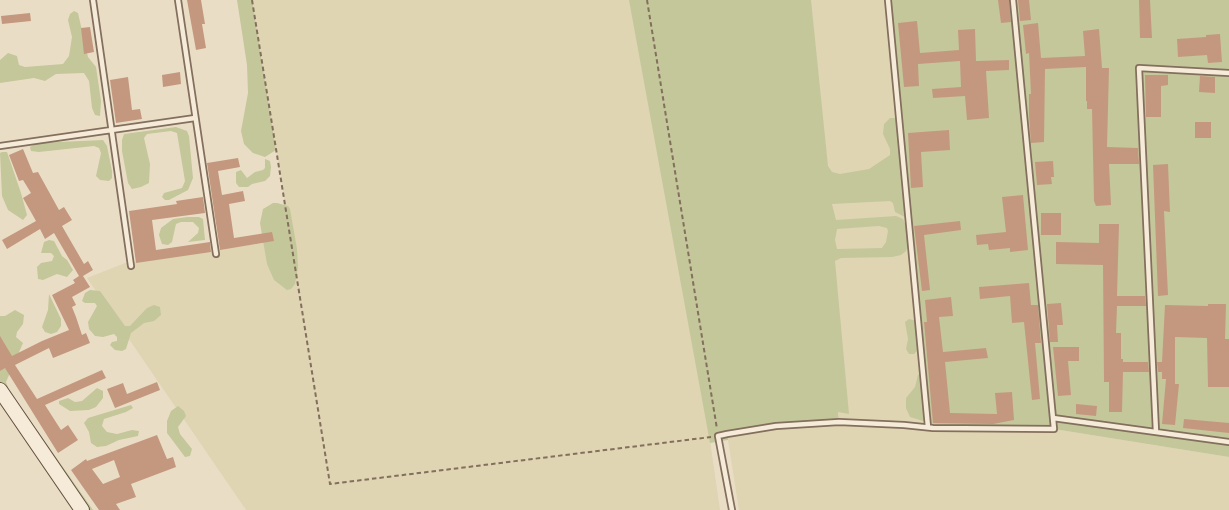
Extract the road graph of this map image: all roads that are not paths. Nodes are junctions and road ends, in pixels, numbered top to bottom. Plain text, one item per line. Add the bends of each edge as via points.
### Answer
1 (93, 0) edge
2 (178, 0) edge
3 (888, 0) edge
4 (1013, 0) edge
5 (1229, 73) edge
6 (195, 118) junction
7 (112, 130) junction
8 (0, 146) edge
9 (216, 254) dead end
10 (131, 266) dead end
11 (0, 390) edge
12 (1053, 418) junction
13 (928, 428) junction
14 (1156, 432) junction
15 (1229, 442) edge
16 (82, 510) edge
17 (732, 510) edge

1 - 7 lane
2 - 6 lane
3 - 13 lane
4 - 12 lane
5 - 14 lane via 1139,68
6 - 7 lane
6 - 9 lane
7 - 8 lane
7 - 10 lane
11 - 16 main road
12 - 13 lane via 1054,429
12 - 14 lane
13 - 17 lane via 839,423 776,426 718,436
14 - 15 lane

